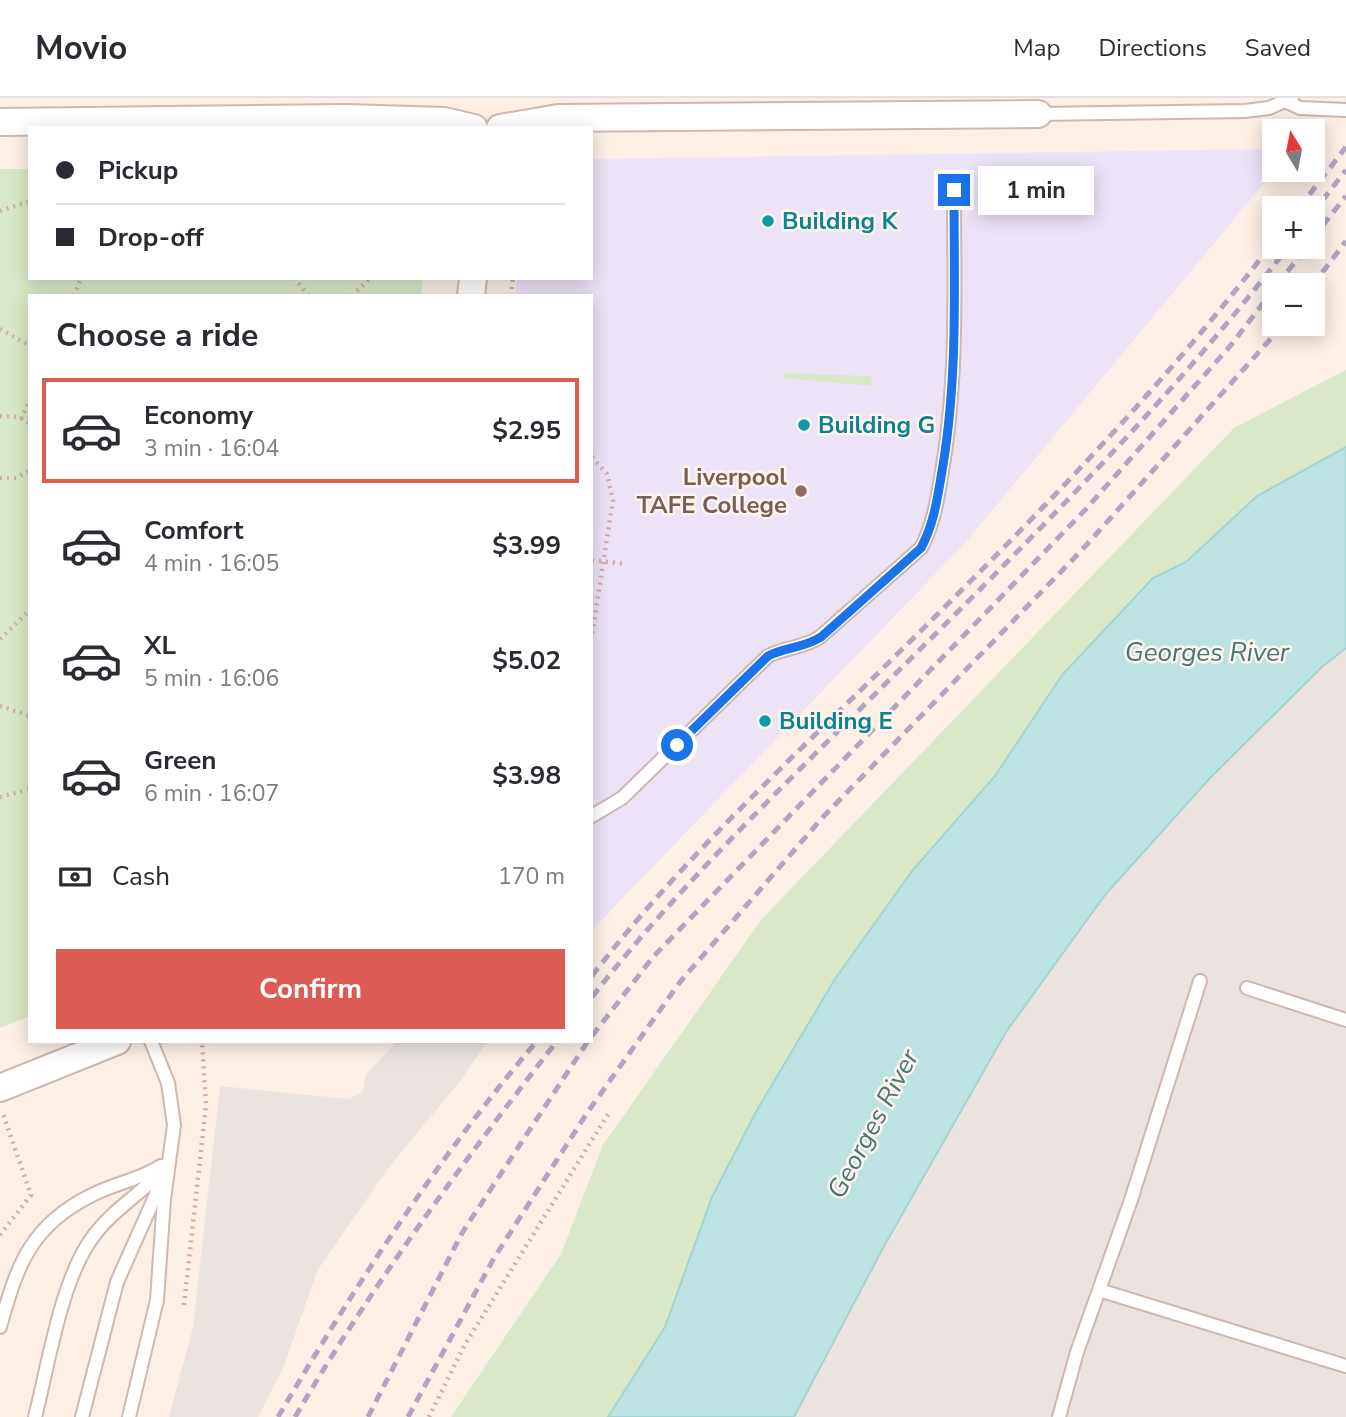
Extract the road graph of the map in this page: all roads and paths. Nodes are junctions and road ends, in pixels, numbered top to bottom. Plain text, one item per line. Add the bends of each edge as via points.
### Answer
1 (1290, 100) edge
2 (186, 109) edge
3 (1346, 110) edge
4 (1038, 114) joint
5 (0, 122) edge
6 (468, 126) edge
7 (512, 126) edge
8 (954, 190) dead end
9 (28, 202) edge
10 (0, 211) edge
11 (296, 280) edge
12 (368, 280) edge
13 (307, 294) edge
14 (354, 294) edge
15 (0, 329) edge
16 (28, 345) edge
17 (28, 405) edge
18 (0, 416) edge
19 (22, 419) junction
20 (28, 423) edge
21 (593, 458) edge
22 (28, 471) edge
23 (0, 478) edge
24 (593, 560) edge
25 (604, 562) junction
26 (625, 564) dead end
27 (28, 612) edge
28 (593, 629) edge
29 (0, 639) edge
30 (0, 706) edge
31 (28, 715) edge
32 (28, 790) edge
33 (0, 797) edge
34 (593, 815) edge
35 (1200, 981) dead end
36 (1247, 988) dead end
37 (1346, 1020) edge
38 (112, 1043) edge
39 (152, 1043) edge
40 (202, 1043) edge
41 (0, 1088) edge
42 (0, 1105) edge
43 (610, 1111) dead end
44 (170, 1160) junction
45 (0, 1235) edge
46 (1099, 1290) junction
47 (184, 1305) dead end
48 (0, 1327) edge
49 (1346, 1366) edge
50 (35, 1417) edge
51 (82, 1417) edge
52 (129, 1417) edge
53 (429, 1417) edge
54 (1059, 1417) edge

1 - 3 lane via 1300,108
1 - 4 lane via 1245,111
2 - 5 street
2 - 6 street via 444,121
4 - 7 street via 558,118
8 - 34 lane via 954,372 937,503 921,548 821,637 768,656 622,799
9 - 10 path
11 - 13 path
12 - 14 path
15 - 16 path
17 - 19 path
18 - 19 path
19 - 20 path
21 - 25 path via 612,487
22 - 23 path via 16,478
24 - 25 path
25 - 26 path
25 - 28 path
27 - 29 path
30 - 31 path
32 - 33 path
35 - 46 lane
36 - 37 lane
38 - 41 street
39 - 44 lane via 173,1104
40 - 47 path via 206,1105
42 - 45 path via 31,1195
43 - 53 path via 464,1346
44 - 48 lane via 133,1181 92,1195 43,1228 15,1273
44 - 50 lane via 155,1180 111,1215 82,1253 70,1280
44 - 51 lane via 117,1282
44 - 52 lane via 157,1300
46 - 49 lane
46 - 54 lane

